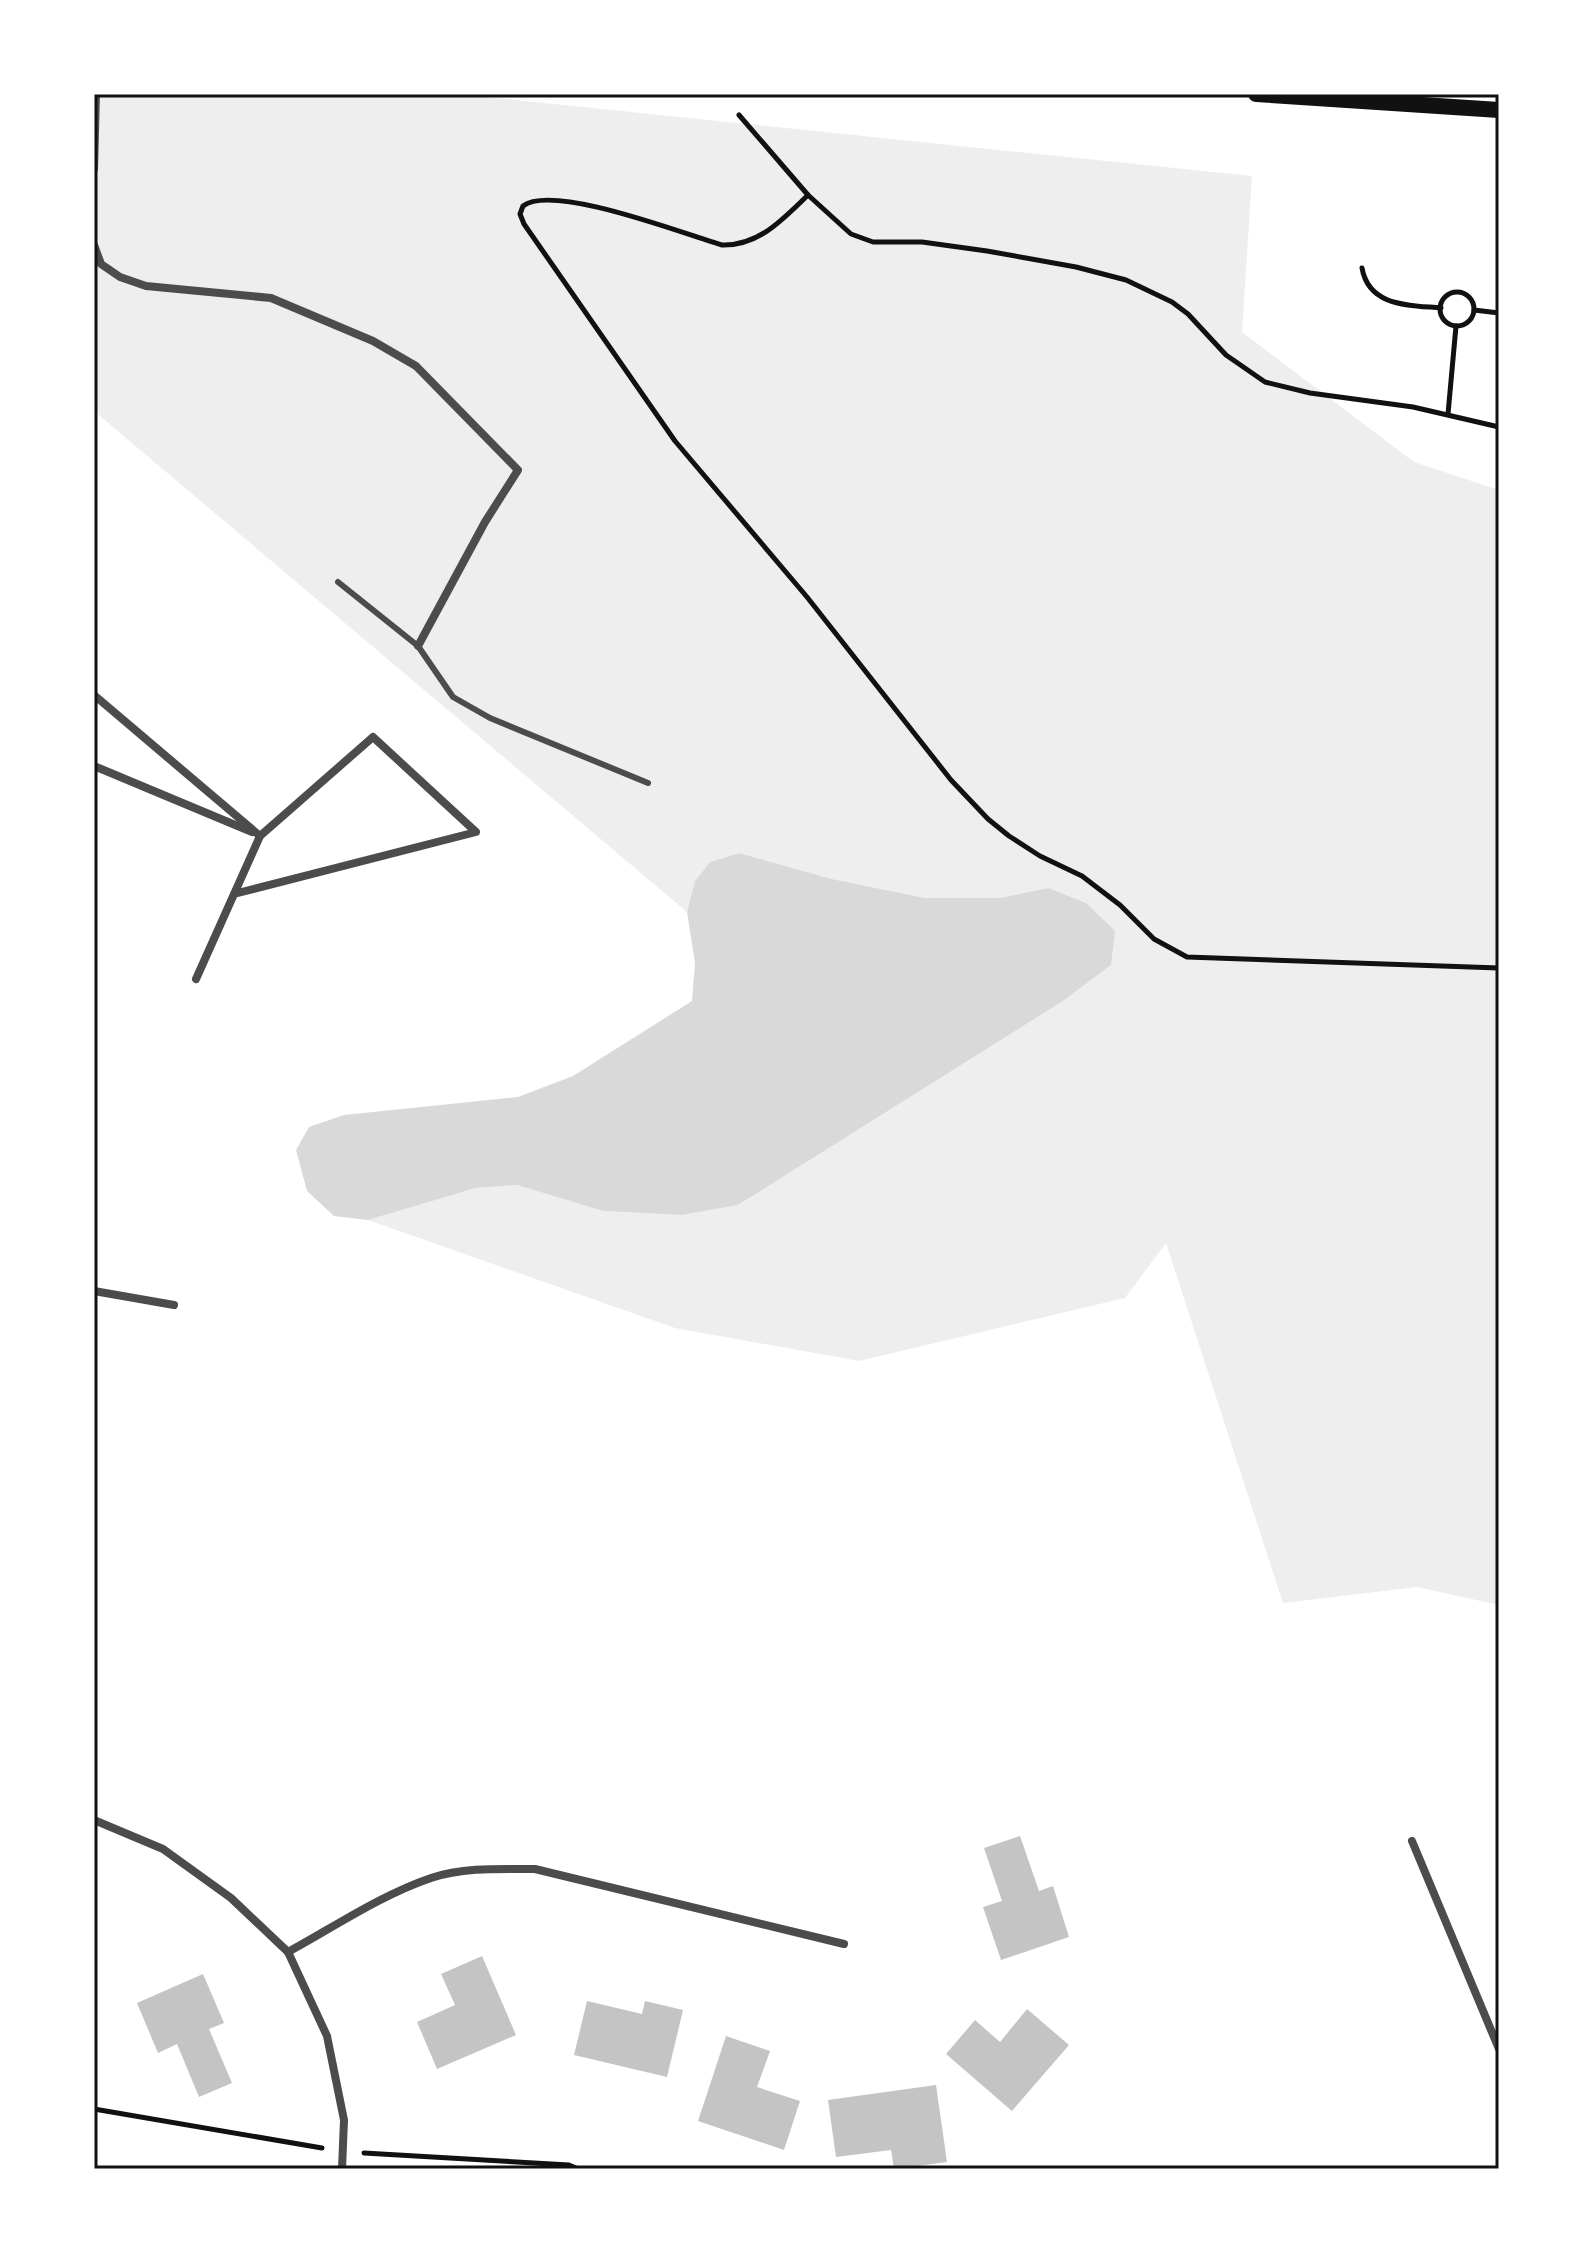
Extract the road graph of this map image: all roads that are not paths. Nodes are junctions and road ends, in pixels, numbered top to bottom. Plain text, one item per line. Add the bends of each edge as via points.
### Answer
1 (96, 94) edge
2 (1256, 94) edge
3 (1499, 110) edge
4 (94, 169) edge
5 (94, 245) edge
6 (338, 582) dead end
7 (418, 646) junction
8 (94, 695) edge
9 (94, 766) edge
10 (648, 783) dead end
11 (260, 836) junction
12 (234, 894) junction
13 (196, 979) dead end
14 (94, 1291) edge
15 (174, 1305) dead end
16 (94, 1820) edge
17 (1412, 1841) dead end
18 (844, 1944) dead end
19 (288, 1952) junction
20 (1499, 2049) edge
21 (342, 2169) edge

1 - 4 street
2 - 3 main road
5 - 7 street via 101,264 146,286 271,298 373,341 416,366 518,470
6 - 7 lane
7 - 10 lane via 453,697 490,718
8 - 11 street
9 - 11 street
11 - 12 street
11 - 12 street via 373,737 476,832
12 - 13 street
14 - 15 street
16 - 19 street via 163,1849 231,1898
17 - 20 street
18 - 19 street via 535,1869 483,1869 433,1878 388,1897
19 - 21 street via 327,2036 344,2120

